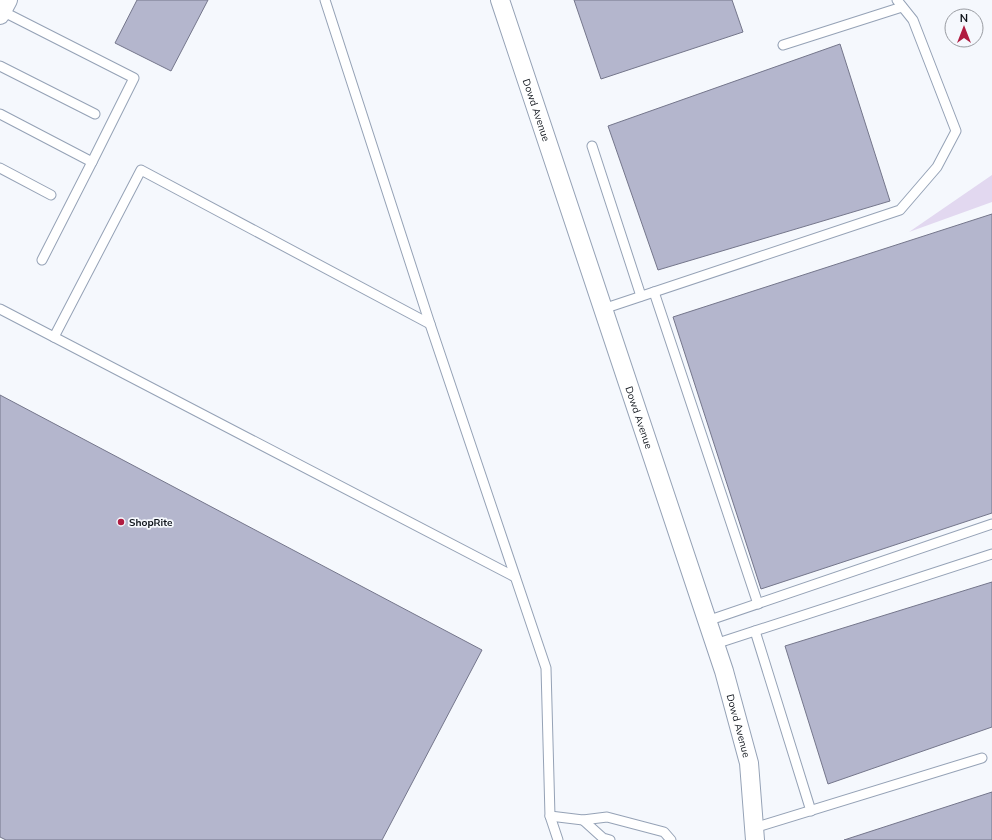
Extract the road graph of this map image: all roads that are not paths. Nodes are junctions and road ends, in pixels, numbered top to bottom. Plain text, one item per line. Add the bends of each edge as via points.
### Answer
1 (325, 0) edge
2 (500, 0) edge
3 (900, 4) edge
4 (3, 9) edge
5 (783, 45) dead end
6 (0, 66) edge
7 (0, 114) edge
8 (95, 114) dead end
9 (592, 146) dead end
10 (92, 162) junction
11 (0, 168) edge
12 (51, 195) dead end
13 (42, 260) dead end
14 (654, 292) junction
15 (642, 296) junction
16 (0, 309) edge
17 (603, 309) junction
18 (430, 324) junction
19 (54, 337) junction
20 (992, 524) edge
21 (992, 554) edge
22 (515, 577) junction
23 (758, 604) junction
24 (707, 621) junction
25 (755, 631) junction
26 (715, 644) junction
27 (982, 758) dead end
28 (811, 811) junction
29 (550, 816) junction
30 (584, 820) junction
31 (755, 834) edge
32 (558, 840) edge
33 (610, 840) edge
34 (671, 840) edge

1 - 18 lane
2 - 17 street, Dowd Avenue
3 - 5 lane
3 - 14 lane via 913,20 956,131 937,167 900,210
4 - 10 lane via 134,78
6 - 8 lane
7 - 10 lane
9 - 15 lane
10 - 13 lane
11 - 12 lane
14 - 15 lane
14 - 23 lane
15 - 17 lane
16 - 19 lane
17 - 24 street, Dowd Avenue
18 - 19 lane via 141,170
18 - 22 lane
19 - 22 lane
20 - 23 lane
21 - 25 lane
22 - 29 lane via 546,668
23 - 24 lane
24 - 26 street, Dowd Avenue
25 - 26 lane
25 - 28 lane
26 - 31 street, Dowd Avenue via 738,716 749,762
27 - 28 lane
28 - 31 lane
29 - 30 lane
29 - 32 lane
30 - 33 lane via 603,838
30 - 34 lane via 607,817 664,832

